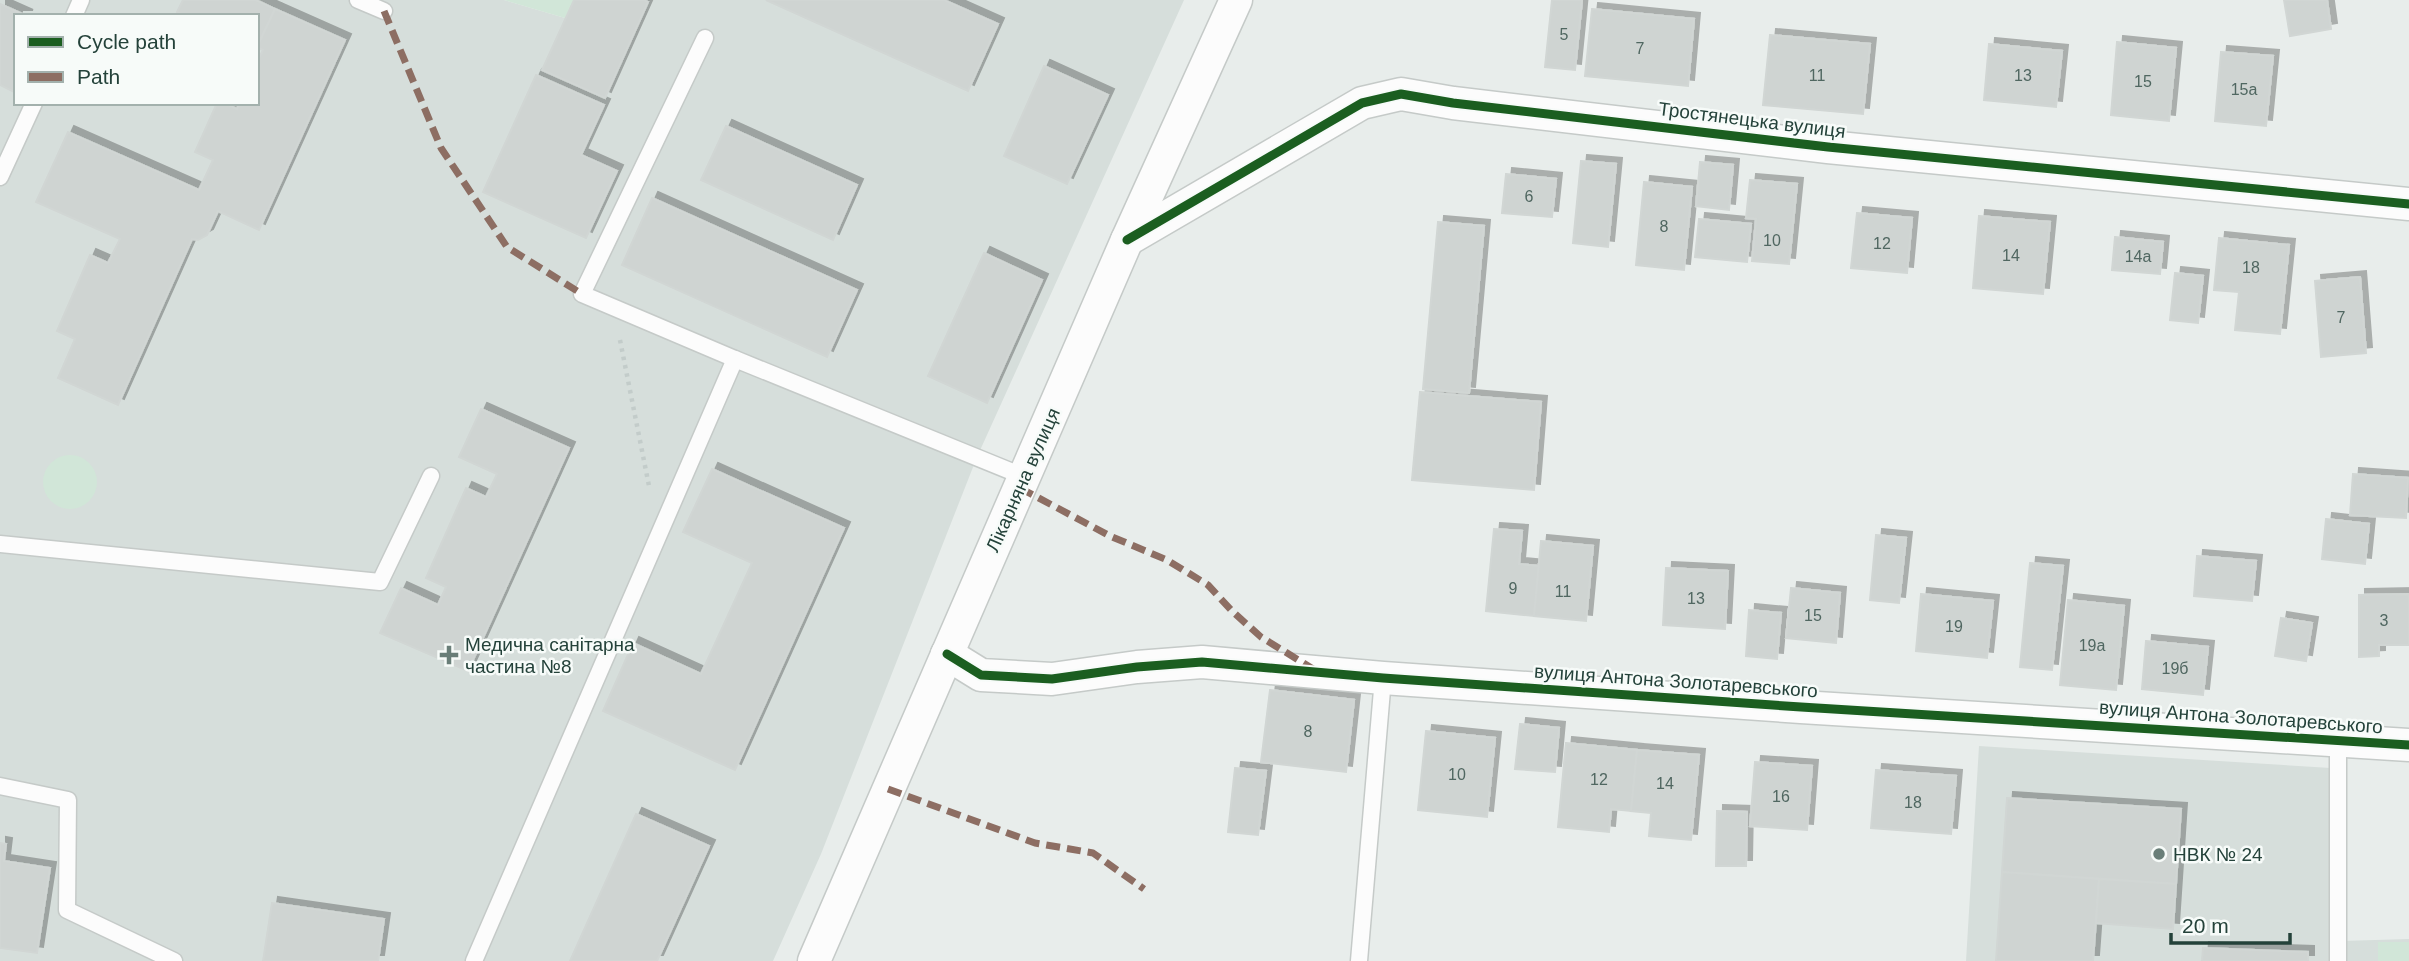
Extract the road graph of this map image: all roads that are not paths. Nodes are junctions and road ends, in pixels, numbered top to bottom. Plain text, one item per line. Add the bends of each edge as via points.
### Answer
1 (358, 0) edge
2 (1236, 0) edge
3 (384, 11) dead end
4 (705, 38) dead end
5 (33, 105) edge
6 (0, 177) edge
7 (2409, 204) edge
8 (1128, 240) junction
9 (735, 359) junction
10 (431, 476) dead end
11 (1025, 477) junction
12 (0, 544) edge
13 (947, 654) junction
14 (1383, 678) junction
15 (2338, 740) junction
16 (2409, 745) edge
17 (0, 786) edge
18 (174, 961) edge
19 (474, 961) edge
20 (814, 961) edge
21 (1359, 961) edge
22 (2338, 961) edge

1 - 3 lane
2 - 8 street, Лікарняна вулиця
4 - 9 lane via 582,294
5 - 6 lane
7 - 8 street, Тростянецька вулиця via 1828,148 1401,94 1362,103
8 - 11 street, Лікарняна вулиця
9 - 11 lane
9 - 19 lane
10 - 12 lane via 380,582
11 - 13 street, Лікарняна вулиця
13 - 14 street, вулиця Антона Золотаревського via 981,675 1040,679 1202,663
13 - 20 street, Лікарняна вулиця
14 - 15 street, вулиця Антона Золотаревського
14 - 21 lane
15 - 16 street, вулиця Антона Золотаревського
15 - 22 lane
17 - 18 lane via 68,800 67,910

